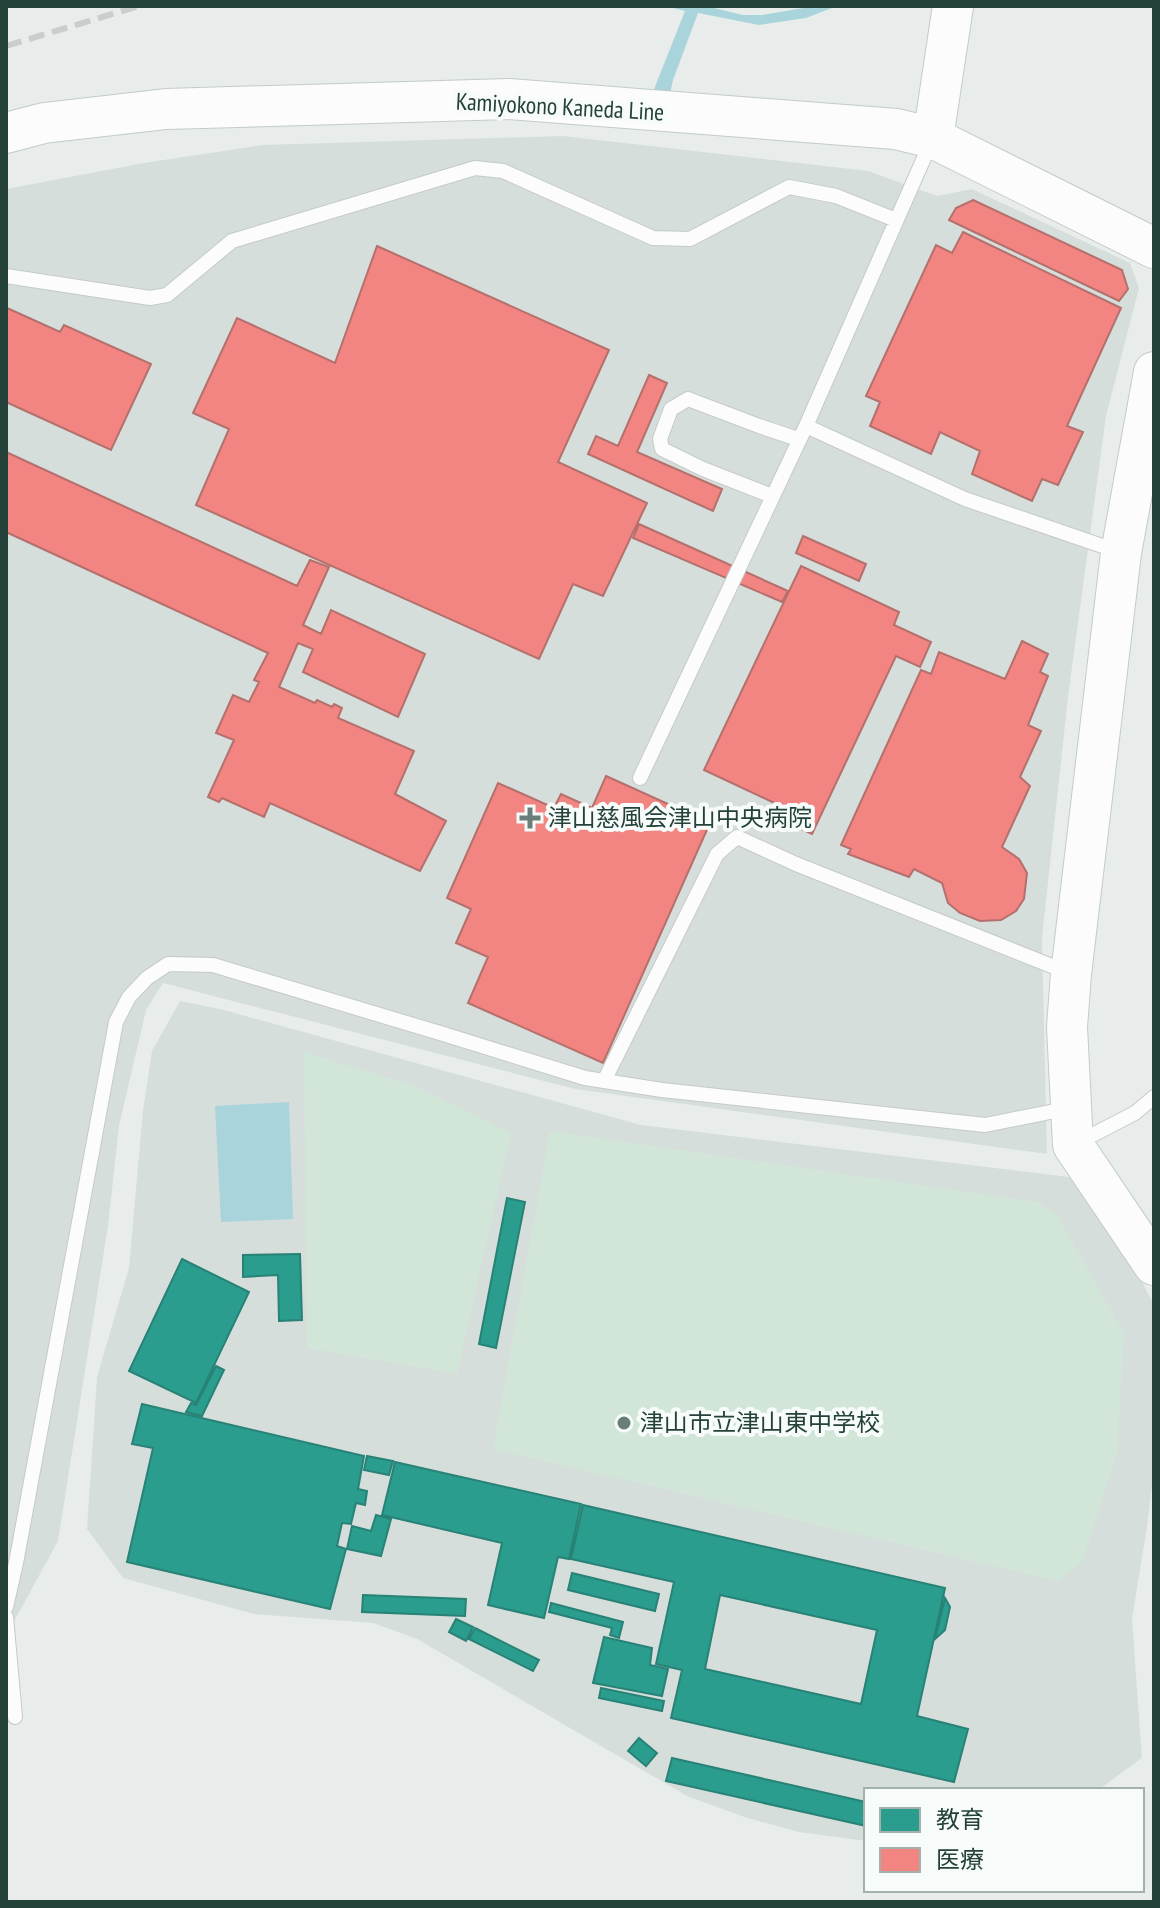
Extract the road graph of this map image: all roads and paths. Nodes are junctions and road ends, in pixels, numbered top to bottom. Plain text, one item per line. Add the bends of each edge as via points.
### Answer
1 (953, 6) edge
2 (6, 133) edge
3 (933, 138) junction
4 (896, 220) junction
5 (1154, 248) edge
6 (6, 276) edge
7 (1154, 372) edge
8 (802, 433) junction
9 (772, 496) junction
10 (1121, 553) junction
11 (640, 778) dead end
12 (1071, 974) junction
13 (604, 1081) junction
14 (1154, 1097) edge
15 (1072, 1127) junction
16 (1154, 1265) edge
17 (6, 1607) edge
18 (6, 1617) edge
19 (15, 1717) dead end

1 - 3 street
2 - 3 street, Kamiyokono Kaneda Line via 44,123 166,109 509,99 896,129
3 - 4 lane
3 - 5 street, Kamiyokono Kaneda Line
4 - 6 lane via 836,196 789,187 690,239 653,238 503,171 475,168 232,241 167,295 150,298
4 - 8 lane
7 - 10 street
8 - 9 lane
8 - 9 lane via 759,426 688,399 671,409 660,439 662,449
8 - 10 lane via 965,499
9 - 11 lane
10 - 12 street
12 - 13 lane via 737,837 717,854
12 - 15 street via 1067,1027
13 - 15 lane via 985,1125
13 - 17 lane via 213,965 168,964 147,978 116,1022
14 - 15 lane via 1135,1113
15 - 16 street
18 - 19 lane

